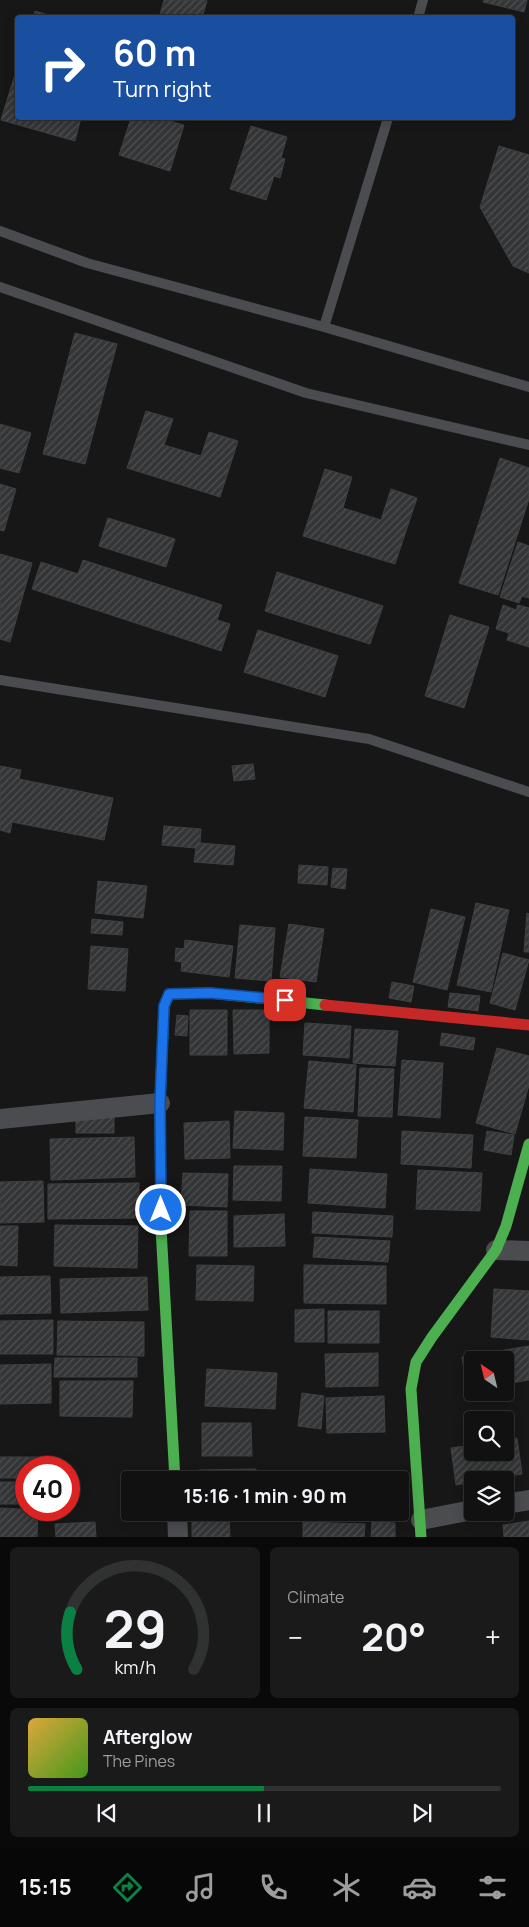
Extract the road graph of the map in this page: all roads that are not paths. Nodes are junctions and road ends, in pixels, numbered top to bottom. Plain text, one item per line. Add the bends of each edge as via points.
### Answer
1 (423, 0) edge
2 (419, 15) edge
3 (387, 120) edge
4 (0, 231) edge
5 (0, 287) edge
6 (324, 327) junction
7 (529, 386) edge
8 (529, 445) edge
9 (0, 680) edge
10 (529, 792) edge
11 (529, 1025) edge
12 (160, 1103) junction
13 (0, 1120) edge
14 (529, 1144) edge
15 (496, 1250) junction
16 (529, 1251) edge
17 (174, 1471) edge
18 (529, 1500) edge
19 (514, 1502) edge
20 (464, 1513) edge
21 (177, 1521) edge
22 (421, 1528) edge
23 (178, 1537) edge

1 - 2 lane
3 - 6 lane
4 - 6 lane via 87,263
5 - 8 lane via 306,393
6 - 7 lane
9 - 10 lane via 369,739
11 - 12 street via 210,993 169,994 164,1006
12 - 13 street
12 - 17 street via 161,1228
14 - 15 street
15 - 16 street
15 - 22 street via 416,1362 411,1389
18 - 19 street
20 - 22 street
21 - 23 street

